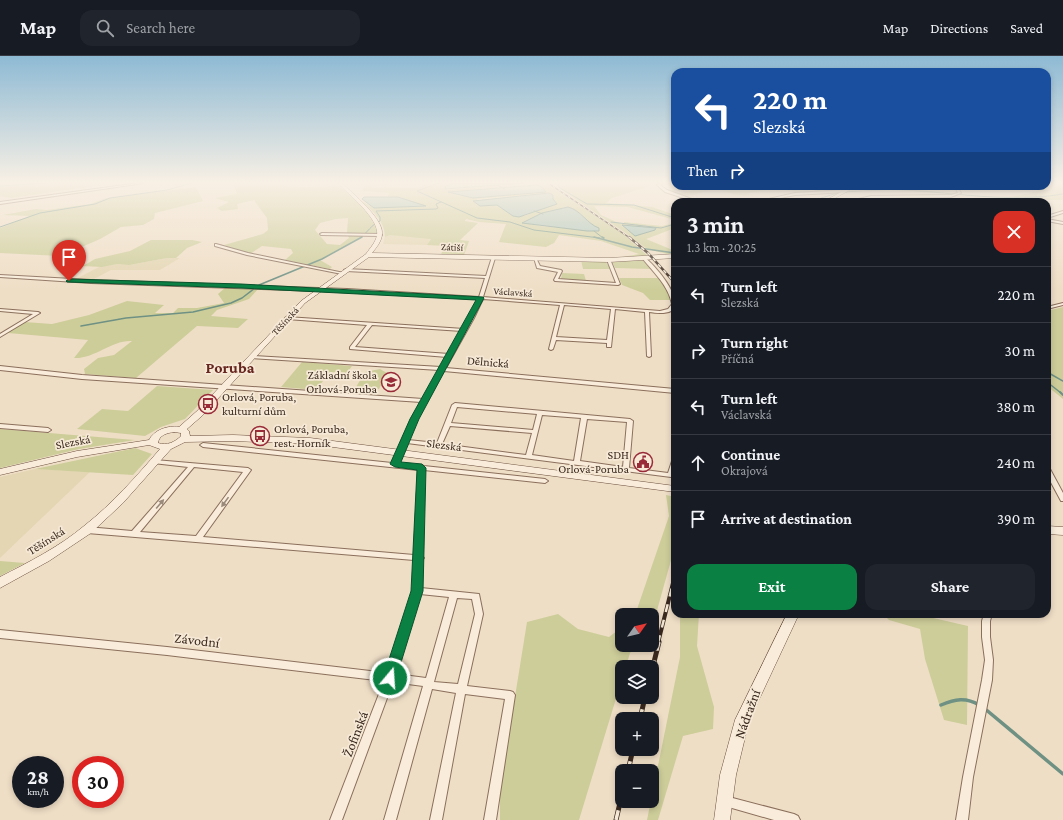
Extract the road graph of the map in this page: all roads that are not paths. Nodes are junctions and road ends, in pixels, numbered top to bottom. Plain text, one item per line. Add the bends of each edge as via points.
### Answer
1 (374, 219) edge
2 (1051, 219) edge
3 (1063, 223) edge
4 (322, 234) dead end
5 (380, 235) junction
6 (216, 245) dead end
7 (368, 255) junction
8 (671, 256) edge
9 (493, 258) junction
10 (644, 258) junction
11 (535, 259) junction
12 (609, 260) junction
13 (344, 271) junction
14 (0, 276) edge
15 (487, 277) junction
16 (318, 289) junction
17 (671, 295) edge
18 (481, 298) junction
19 (562, 304) junction
20 (1063, 304) edge
21 (1051, 307) edge
22 (613, 308) junction
23 (671, 308) edge
24 (0, 310) edge
25 (648, 311) junction
26 (288, 318) junction
27 (370, 324) junction
28 (465, 330) junction
29 (0, 336) edge
30 (553, 338) junction
31 (551, 349) dead end
32 (450, 356) junction
33 (649, 356) dead end
34 (252, 357) junction
35 (0, 368) edge
36 (441, 369) junction
37 (224, 387) junction
38 (671, 391) edge
39 (424, 401) junction
40 (540, 413) junction
41 (584, 417) junction
42 (448, 424) junction
43 (0, 426) edge
44 (48, 430) dead end
45 (535, 432) junction
46 (183, 434) junction
47 (404, 441) junction
48 (153, 442) junction
49 (439, 444) junction
50 (202, 445) dead end
51 (168, 446) junction
52 (401, 453) junction
53 (529, 456) junction
54 (154, 462) junction
55 (577, 462) junction
56 (395, 464) junction
57 (192, 466) junction
58 (422, 468) junction
59 (626, 468) junction
60 (0, 472) edge
61 (671, 475) edge
62 (1051, 476) edge
63 (545, 481) dead end
64 (671, 488) edge
65 (1063, 499) edge
66 (87, 530) junction
67 (1051, 530) edge
68 (1063, 531) edge
69 (135, 533) junction
70 (198, 539) junction
71 (420, 558) junction
72 (0, 582) edge
73 (417, 591) junction
74 (454, 594) junction
75 (791, 618) edge
76 (987, 618) edge
77 (0, 634) edge
78 (390, 678) junction
79 (428, 684) junction
80 (461, 690) junction
81 (725, 801) junction
82 (336, 820) edge
83 (390, 820) edge
84 (436, 820) edge
85 (490, 820) edge
86 (722, 820) edge
87 (794, 820) edge
88 (962, 820) edge

1 - 5 street
2 - 3 street
4 - 5 street
5 - 7 street, Těšínská
6 - 13 street via 247,254
7 - 9 street, Zátiší
7 - 13 street, Těšínská
8 - 10 street, Zátiší
9 - 11 street, Zátiší
9 - 15 street
10 - 12 street, Zátiší
10 - 17 street, Václavská via 666,284
11 - 12 street, Zátiší
11 - 12 street via 538,266 560,271 556,280 618,284
13 - 15 street
13 - 16 street, Těšínská
14 - 16 street, Václavská via 82,282
15 - 18 street
16 - 18 street, Václavská
16 - 26 street, Těšínská
18 - 19 street, Václavská
18 - 28 street
19 - 22 street, Václavská
19 - 30 street
20 - 21 street
22 - 25 street, Václavská
22 - 30 street via 609,344
23 - 25 street, Václavská via 666,312
24 - 29 street via 38,313
25 - 33 street
26 - 27 street
26 - 34 street, Těšínská
27 - 28 street
27 - 32 street via 352,348
28 - 32 street
30 - 31 street
32 - 36 street
34 - 36 street, Dělnická
34 - 37 street, Těšínská
35 - 37 street via 82,377
36 - 38 street, Dělnická
36 - 39 street
37 - 39 street
37 - 46 street, Těšínská
39 - 47 street
40 - 41 street
40 - 42 street via 456,405
40 - 45 street
41 - 55 street
41 - 59 street via 630,421
42 - 45 street
42 - 49 street
43 - 44 street
45 - 53 street
46 - 48 street, Slezská via 174,429 164,431 156,436
46 - 51 street
46 - 52 street, Slezská via 310,441
47 - 49 street, Slezská
47 - 52 street
48 - 51 street via 156,446
48 - 60 street, Slezská via 77,454
49 - 53 street, Slezská
50 - 56 street, Slezská
51 - 54 street, Těšínská
52 - 56 street
52 - 64 street, Slezská
53 - 55 street, Slezská
54 - 57 street
54 - 66 street, Těšínská
55 - 59 street, Slezská
56 - 58 street, Slezská
69 -> 57 street
57 -> 70 street via 248,470
58 - 63 street, Slezská
58 - 71 street, Žofinská
59 - 61 street, Slezská
62 - 65 street
66 - 69 street
66 - 72 street, Těšínská via 41,561
67 - 68 street
69 - 70 street
70 - 71 street
71 - 73 street, Žofinská
73 - 74 street
73 - 78 street, Žofinská
74 - 79 street
74 - 80 street via 476,596 479,614
75 - 81 street, Nádražní via 742,720 728,775
76 - 88 street via 986,637 990,660
77 - 78 street, Závodní
78 - 79 street, Závodní
78 - 82 street, Žofinská
79 - 80 street, Závodní
79 - 83 street
80 - 84 street
80 - 85 street, Závodní via 510,695
81 - 86 street, Nádražní
81 - 87 street

